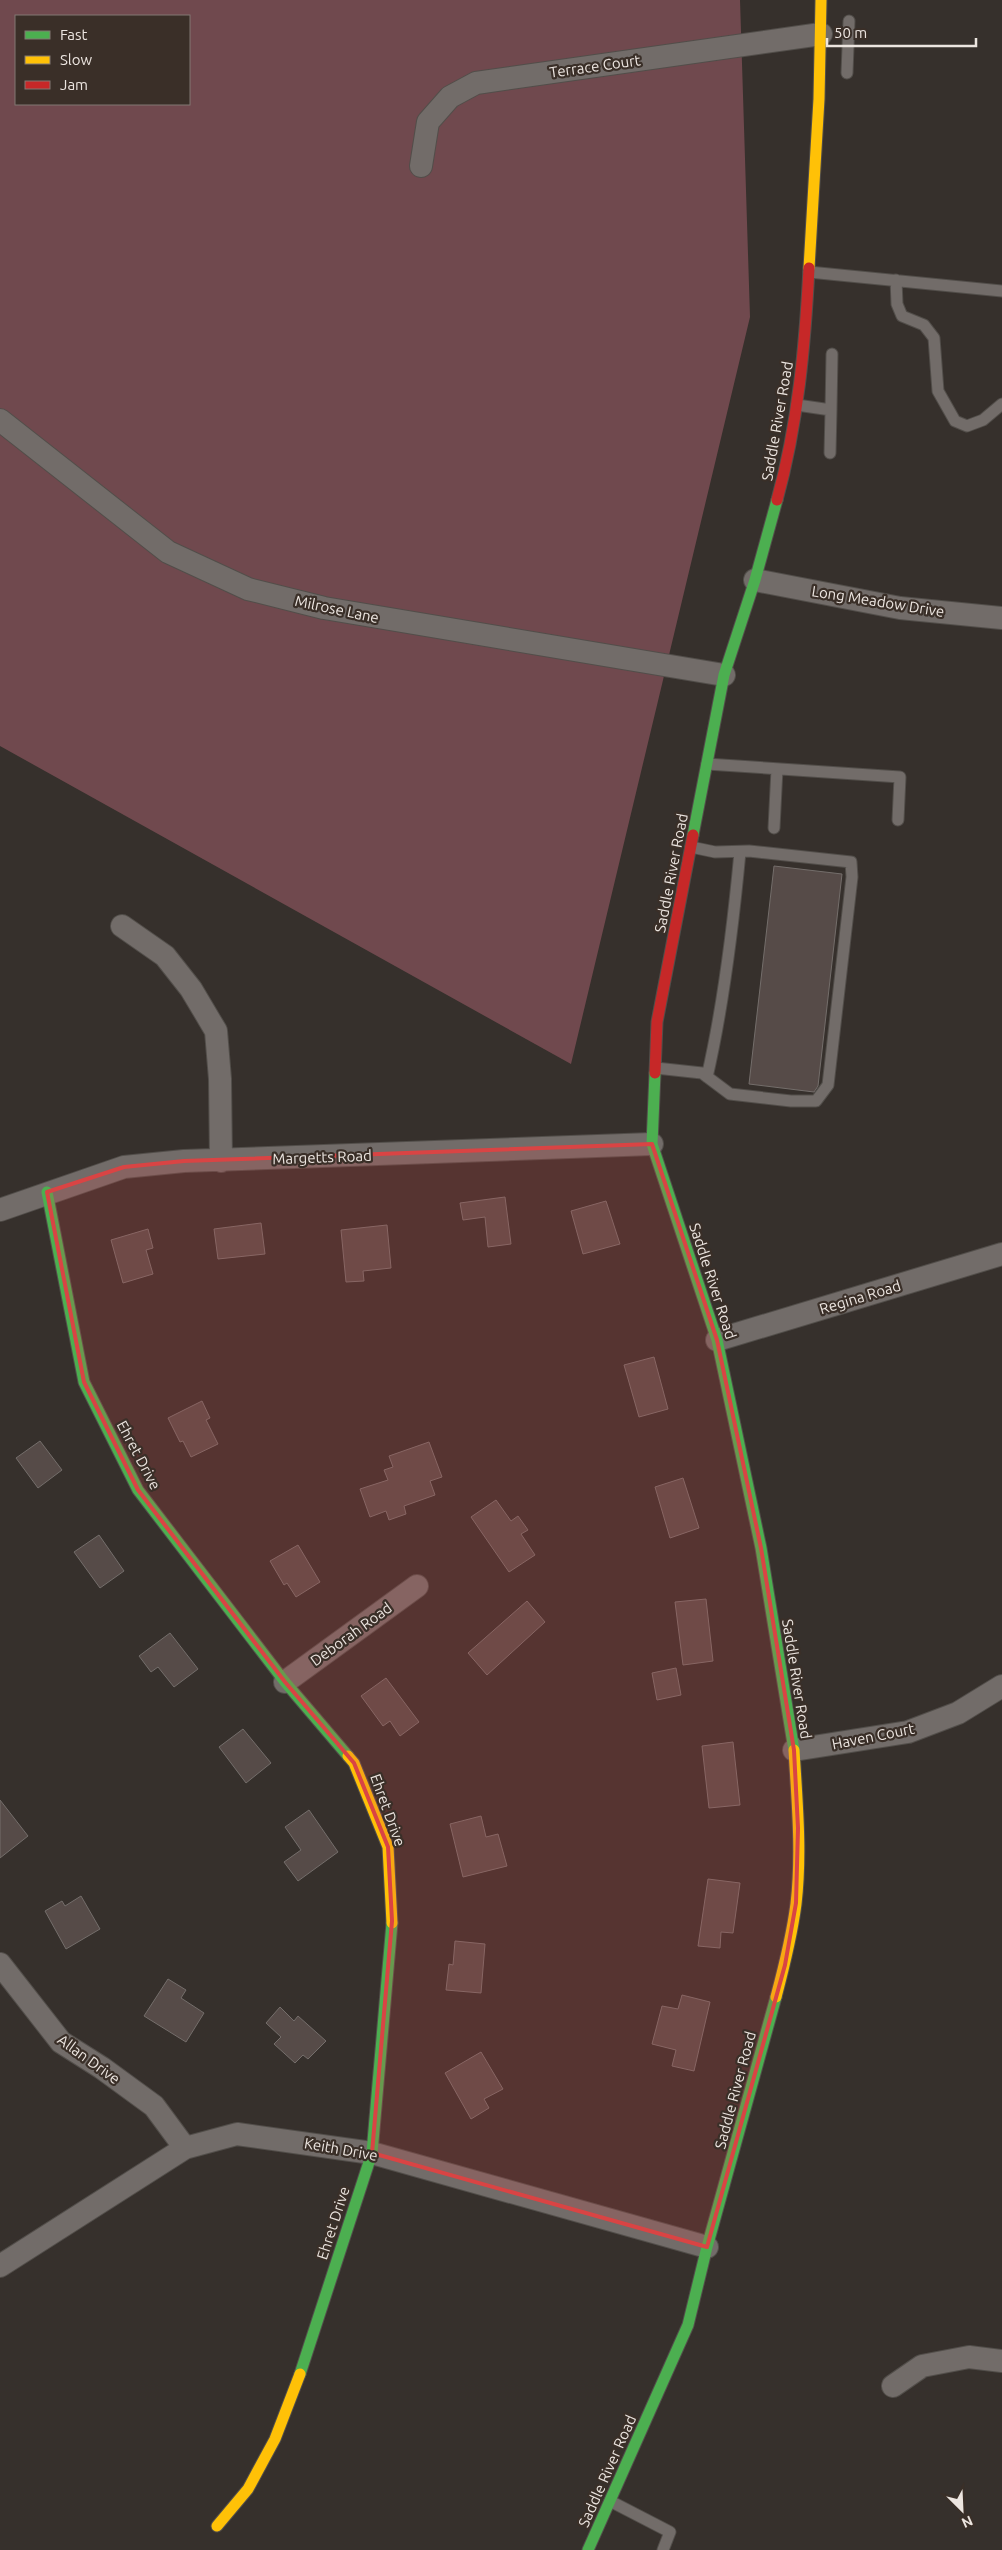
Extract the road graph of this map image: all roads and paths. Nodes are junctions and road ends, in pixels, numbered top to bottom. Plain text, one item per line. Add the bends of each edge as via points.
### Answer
1 (821, 0) edge
2 (849, 21) dead end
3 (831, 44) junction
4 (847, 73) dead end
5 (421, 166) dead end
6 (809, 272) junction
7 (896, 280) junction
8 (1002, 291) edge
9 (832, 354) dead end
10 (1002, 404) edge
11 (796, 405) junction
12 (831, 410) junction
13 (0, 420) edge
14 (830, 454) dead end
15 (755, 580) junction
16 (1002, 618) edge
17 (724, 675) junction
18 (707, 764) junction
19 (777, 769) junction
20 (898, 820) dead end
21 (774, 828) dead end
22 (691, 847) junction
23 (740, 852) junction
24 (122, 926) dead end
25 (656, 1068) junction
26 (707, 1077) junction
27 (652, 1144) junction
28 (221, 1161) junction
29 (47, 1192) junction
30 (0, 1210) edge
31 (1002, 1254) edge
32 (717, 1340) junction
33 (417, 1586) dead end
34 (285, 1682) junction
35 (1002, 1686) edge
36 (794, 1750) junction
37 (0, 1964) edge
38 (184, 2148) junction
39 (372, 2153) junction
40 (707, 2247) junction
41 (0, 2266) edge
42 (1002, 2361) edge
43 (893, 2386) dead end
44 (610, 2501) junction
45 (218, 2526) dead end
46 (588, 2550) edge
47 (662, 2550) edge

1 - 3 main road, Saddle River Road
2 - 3 lane
3 - 4 lane
3 - 5 street, Terrace Court via 476,83 450,97 428,122
3 - 6 main road, Saddle River Road
6 - 7 lane
6 - 11 main road, Saddle River Road via 804,355
7 - 8 lane
7 - 10 lane via 897,304 902,316 924,325 934,338 938,391 955,421 967,426 983,420
9 - 12 lane
11 - 12 lane
11 - 15 main road, Saddle River Road via 788,462
12 - 14 lane
13 - 17 street, Milrose Lane via 168,552 248,589 324,608
15 - 16 street, Long Meadow Drive via 900,608
15 - 17 main road, Saddle River Road
17 - 18 main road, Saddle River Road
18 - 19 lane
18 - 22 main road, Saddle River Road
19 - 20 lane via 900,778
19 - 21 lane
22 - 23 lane via 715,852
22 - 25 main road, Saddle River Road via 657,1022
23 - 26 lane via 734,918
23 - 26 lane via 851,862 852,877 828,1085 816,1101 791,1101 730,1094
24 - 28 street via 165,956 191,989 216,1030
25 - 26 lane via 702,1073
25 - 27 main road, Saddle River Road
27 - 28 street, Margetts Road
27 - 32 main road, Saddle River Road
28 - 29 street, Margetts Road via 124,1167
29 - 30 street, Margetts Road
29 - 34 main road, Ehret Drive via 84,1382 138,1490
31 - 32 street, Regina Road
32 - 36 main road, Saddle River Road via 761,1548
33 - 34 street, Deborah Road
34 - 39 main road, Ehret Drive via 354,1762 388,1847 392,1921
35 - 36 street, Haven Court via 958,1713 908,1732
36 - 40 main road, Saddle River Road via 798,1828 796,1902 785,1965
37 - 38 street, Allan Drive via 61,2042 154,2106
38 - 39 street, Keith Drive via 237,2134
38 - 41 street, Keith Drive
39 - 40 street, Keith Drive
39 - 45 main road, Ehret Drive via 276,2439 248,2489
40 - 44 main road, Saddle River Road via 688,2325
42 - 43 street via 969,2357 922,2366
44 - 46 main road, Saddle River Road
44 - 47 lane via 670,2532

